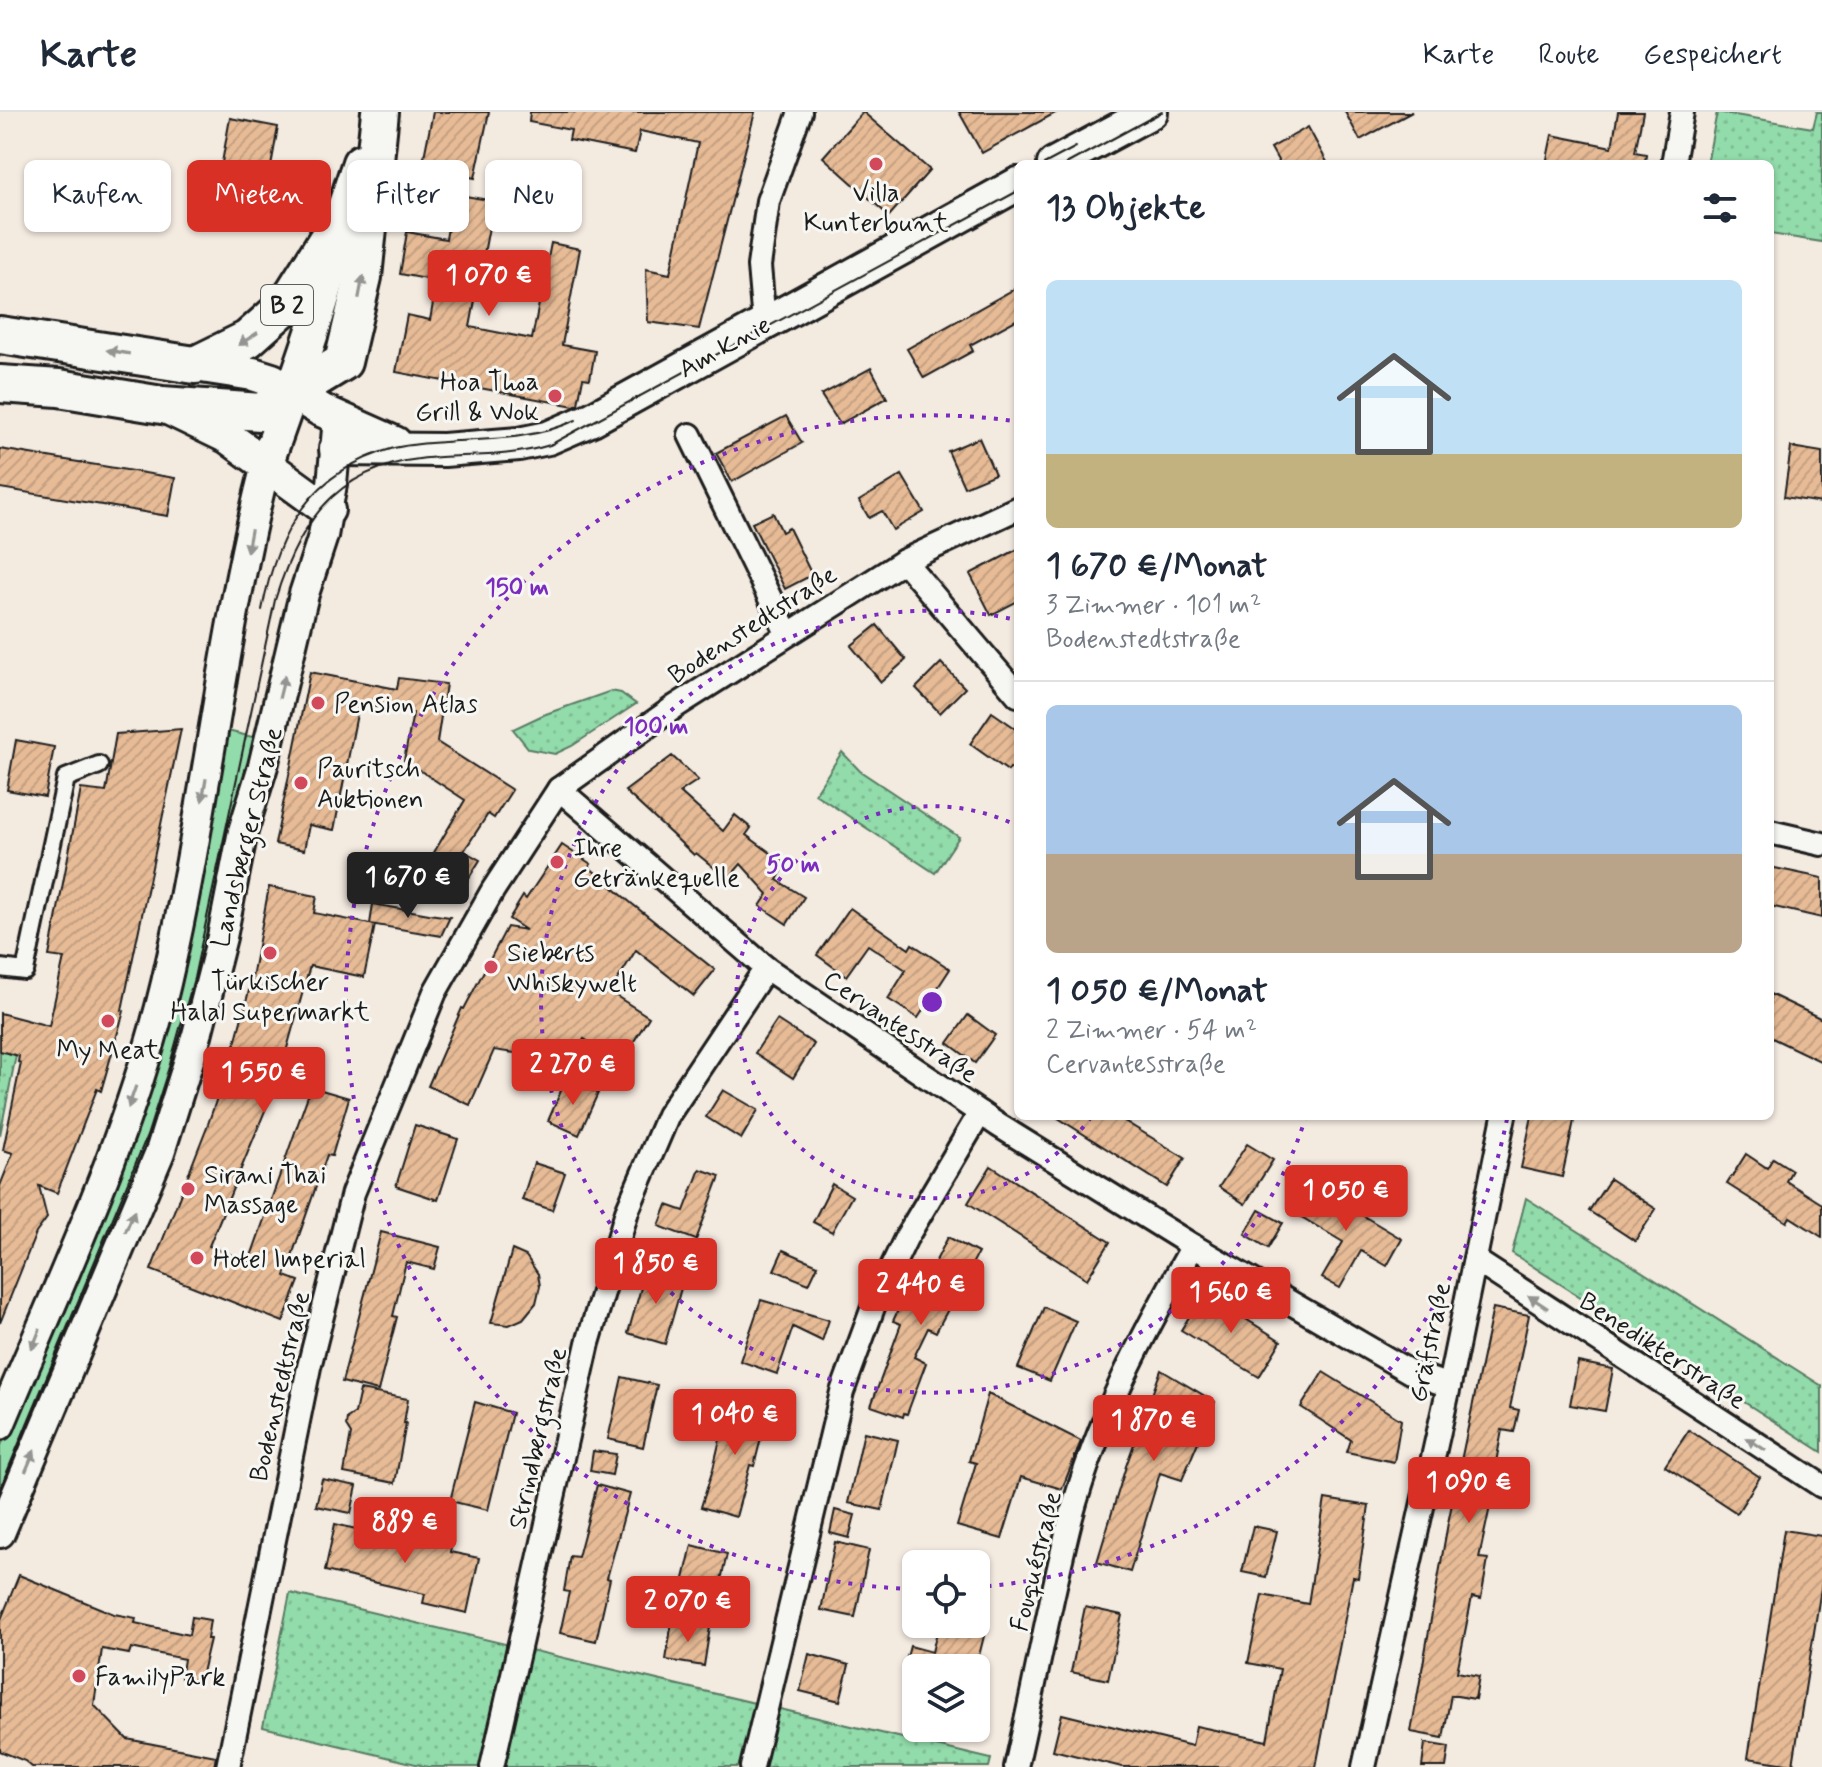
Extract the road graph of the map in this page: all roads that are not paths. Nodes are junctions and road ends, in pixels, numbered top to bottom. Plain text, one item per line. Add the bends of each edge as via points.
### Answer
1 (379, 112) edge
2 (800, 112) edge
3 (1151, 112) edge
4 (1682, 112) edge
5 (1061, 160) edge
6 (1674, 160) edge
7 (1014, 186) edge
8 (345, 211) junction
9 (764, 323) junction
10 (0, 335) edge
11 (343, 362) junction
12 (195, 365) junction
13 (0, 384) edge
14 (291, 392) junction
15 (162, 405) junction
16 (337, 434) junction
17 (690, 435) dead end
18 (266, 465) junction
19 (328, 510) junction
20 (1014, 510) edge
21 (904, 561) junction
22 (787, 633) junction
23 (1014, 690) edge
24 (99, 765) dead end
25 (559, 789) junction
26 (1774, 833) edge
27 (1822, 844) edge
28 (0, 968) edge
29 (766, 968) junction
30 (980, 1113) junction
31 (1503, 1120) edge
32 (1193, 1246) junction
33 (1475, 1260) junction
34 (1449, 1386) junction
35 (0, 1425) edge
36 (1822, 1486) edge
37 (0, 1533) edge
38 (228, 1767) edge
39 (492, 1767) edge
40 (752, 1767) edge
41 (1016, 1767) edge
42 (1364, 1767) edge

1 - 8 main road, Landsberger Straße / B 2
11 -> 1 main road, Landsberger Straße / B 2 via 363,277
2 - 9 street via 768,201 759,266
3 - 5 main road
4 - 6 street
7 - 9 main road, Am Knie
8 -> 12 main road, B 2 via 280,313 248,339
8 - 14 main road, Landsberger Straße via 330,276
9 - 16 main road, Am Knie via 548,438 485,448 411,450
12 -> 10 main road
11 - 14 main road
11 - 16 main road, Landsberger Straße
12 - 14 main road, Am Knie via 253,374
13 - 15 main road
14 - 15 main road via 261,412
14 - 16 main road, Am Knie
14 - 18 main road, Landsberger Straße
15 - 18 main road via 215,429
16 - 19 street, Landsberger Straße
17 - 22 street
18 - 19 main road
18 -> 35 street, Landsberger Straße via 215,713 186,891 158,1011 118,1139
37 -> 19 street, Landsberger Straße via 160,1152 197,1035 243,831
20 - 21 street, Bodenstedtstraße
21 - 22 street, Bodenstedtstraße
21 - 23 street
22 - 25 street, Bodenstedtstraße
24 - 28 street via 66,778 25,971
25 - 29 street, Cervantesstraße
25 - 38 street, Bodenstedtstraße via 435,992 353,1193 309,1367
26 - 27 street
29 - 30 street, Cervantesstraße
29 - 39 street, Strindbergstraße via 668,1115 627,1211 588,1343
30 - 32 street, Cervantesstraße
30 - 40 street via 906,1238 875,1302 842,1392
31 - 33 street, Gräfstraße
32 - 34 street, Cervantesstraße via 1410,1372
32 - 41 street, Fouquéstraße via 1137,1344 1102,1426 1077,1501
33 - 34 street, Gräfstraße
36 -> 33 street, Benedikterstraße
34 - 42 street, Gräfstraße

